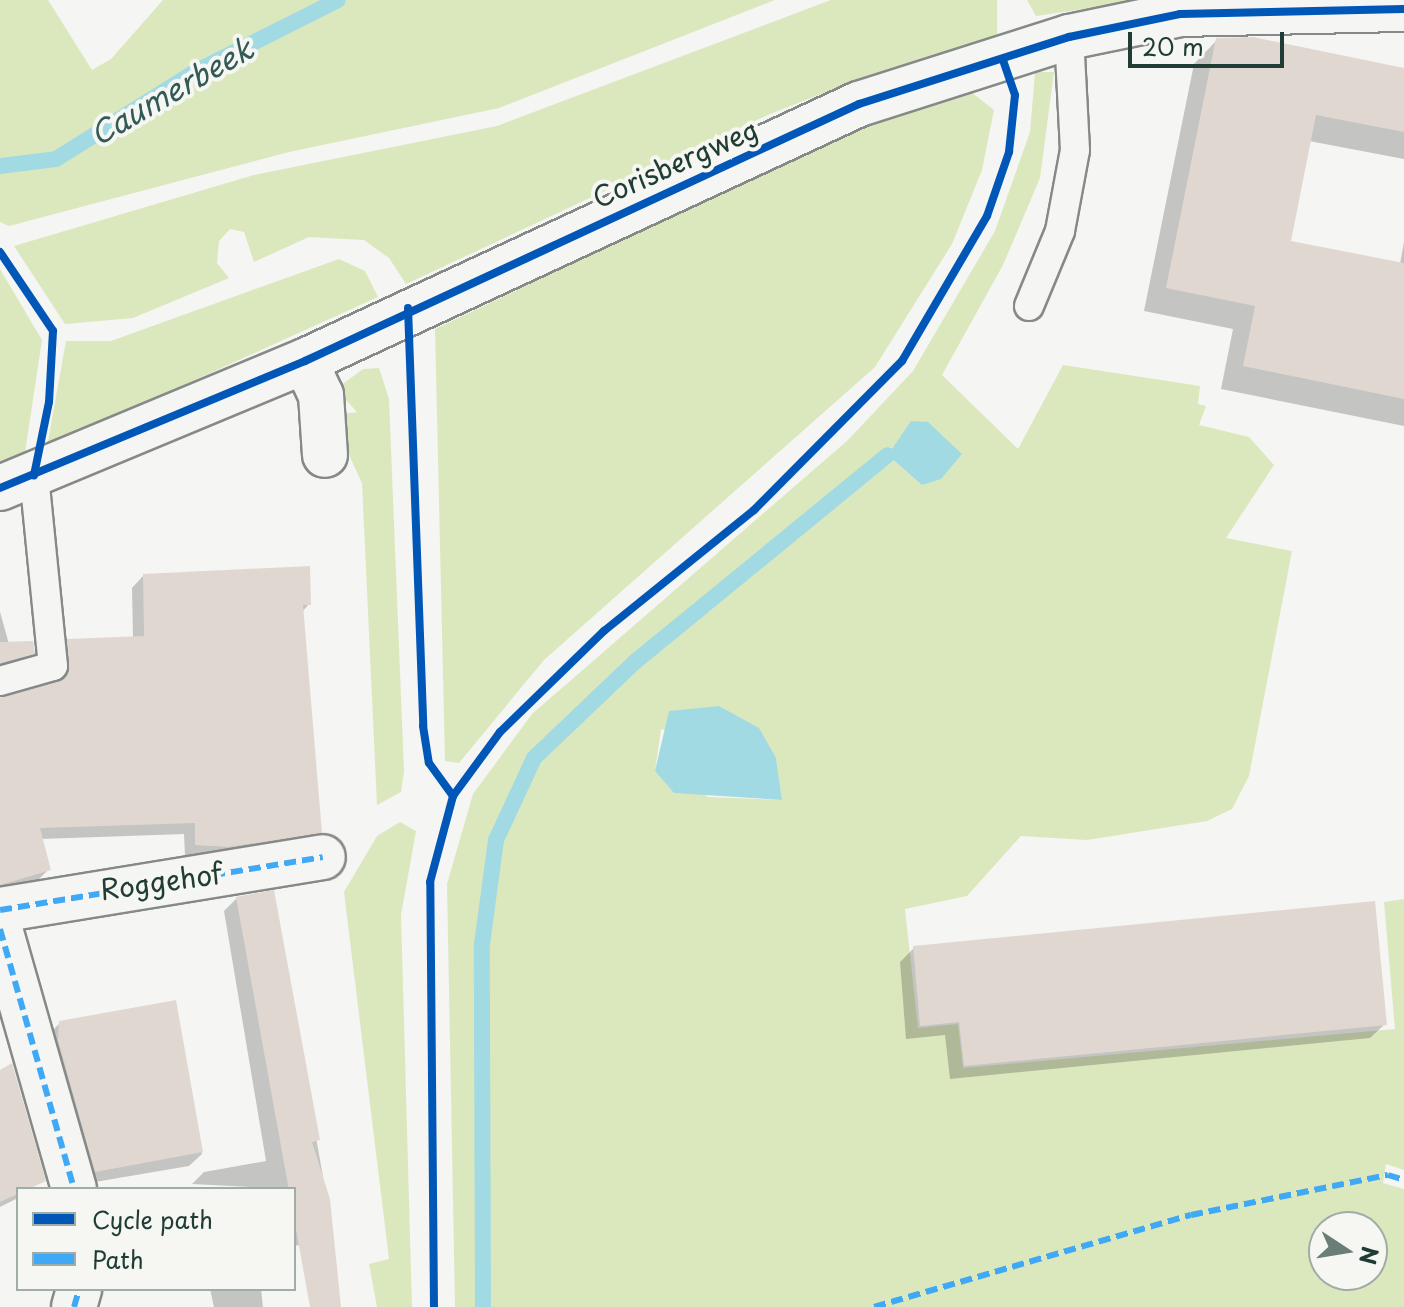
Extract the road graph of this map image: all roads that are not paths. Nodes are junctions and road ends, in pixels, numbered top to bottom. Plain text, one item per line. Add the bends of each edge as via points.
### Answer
1 (1404, 9) edge
2 (1069, 37) junction
3 (1029, 306) dead end
4 (305, 361) junction
5 (325, 455) dead end
6 (17, 482) edge
7 (0, 681) edge
8 (323, 857) dead end
9 (0, 910) edge
10 (0, 929) edge
11 (73, 1187) edge

1 - 2 street, Corisbergweg via 1180,14
2 - 3 lane via 1075,150 1060,231
2 - 4 street, Corisbergweg via 859,104
4 - 5 street via 321,395
4 - 6 street, Corisbergweg
6 - 7 lane via 53,666
8 - 9 street, Roggehof
10 - 11 street

